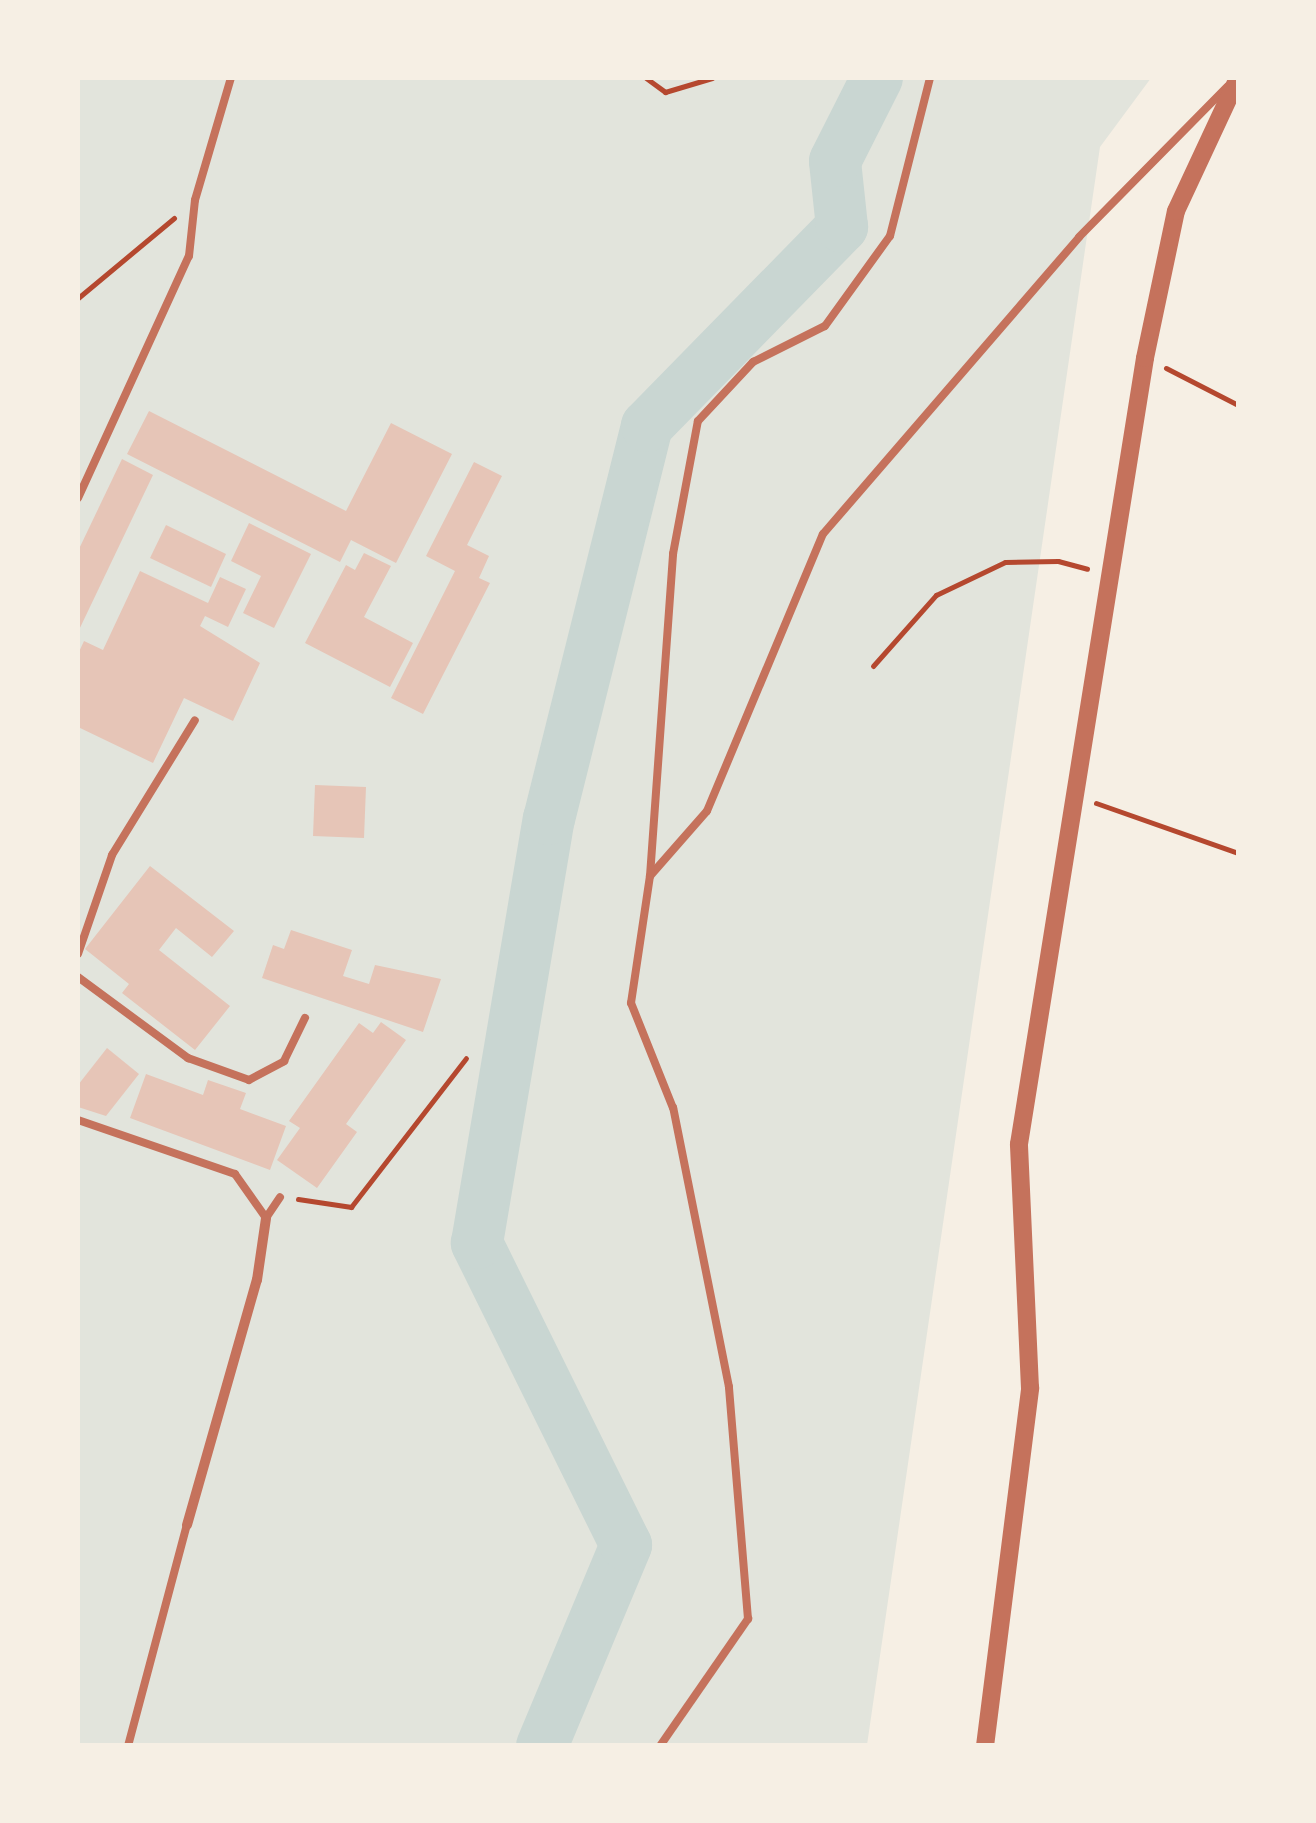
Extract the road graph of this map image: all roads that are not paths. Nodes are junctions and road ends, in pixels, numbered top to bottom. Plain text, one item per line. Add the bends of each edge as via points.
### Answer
1 (231, 78) edge
2 (930, 78) edge
3 (1238, 78) edge
4 (78, 498) edge
5 (195, 720) dead end
6 (650, 876) junction
7 (78, 954) edge
8 (78, 977) edge
9 (305, 1018) dead end
10 (78, 1120) edge
11 (280, 1197) road end
12 (266, 1218) junction
13 (187, 1524) joint
14 (128, 1746) edge
15 (660, 1746) edge
16 (985, 1746) edge

1 - 4 lane via 196,200 189,256
2 - 6 lane via 890,236 825,326 754,362 698,420 673,554
3 - 6 lane via 1080,237 822,534 707,811
3 - 16 street via 1176,211 1145,358 1018,1144 1030,1388
5 - 7 lane via 112,855
6 - 15 lane via 631,1002 673,1108 729,1386 748,1619
8 - 9 lane via 188,1058 249,1080 284,1061
10 - 12 lane via 235,1174
11 - 12 lane
12 - 13 street via 257,1280
13 - 14 lane

